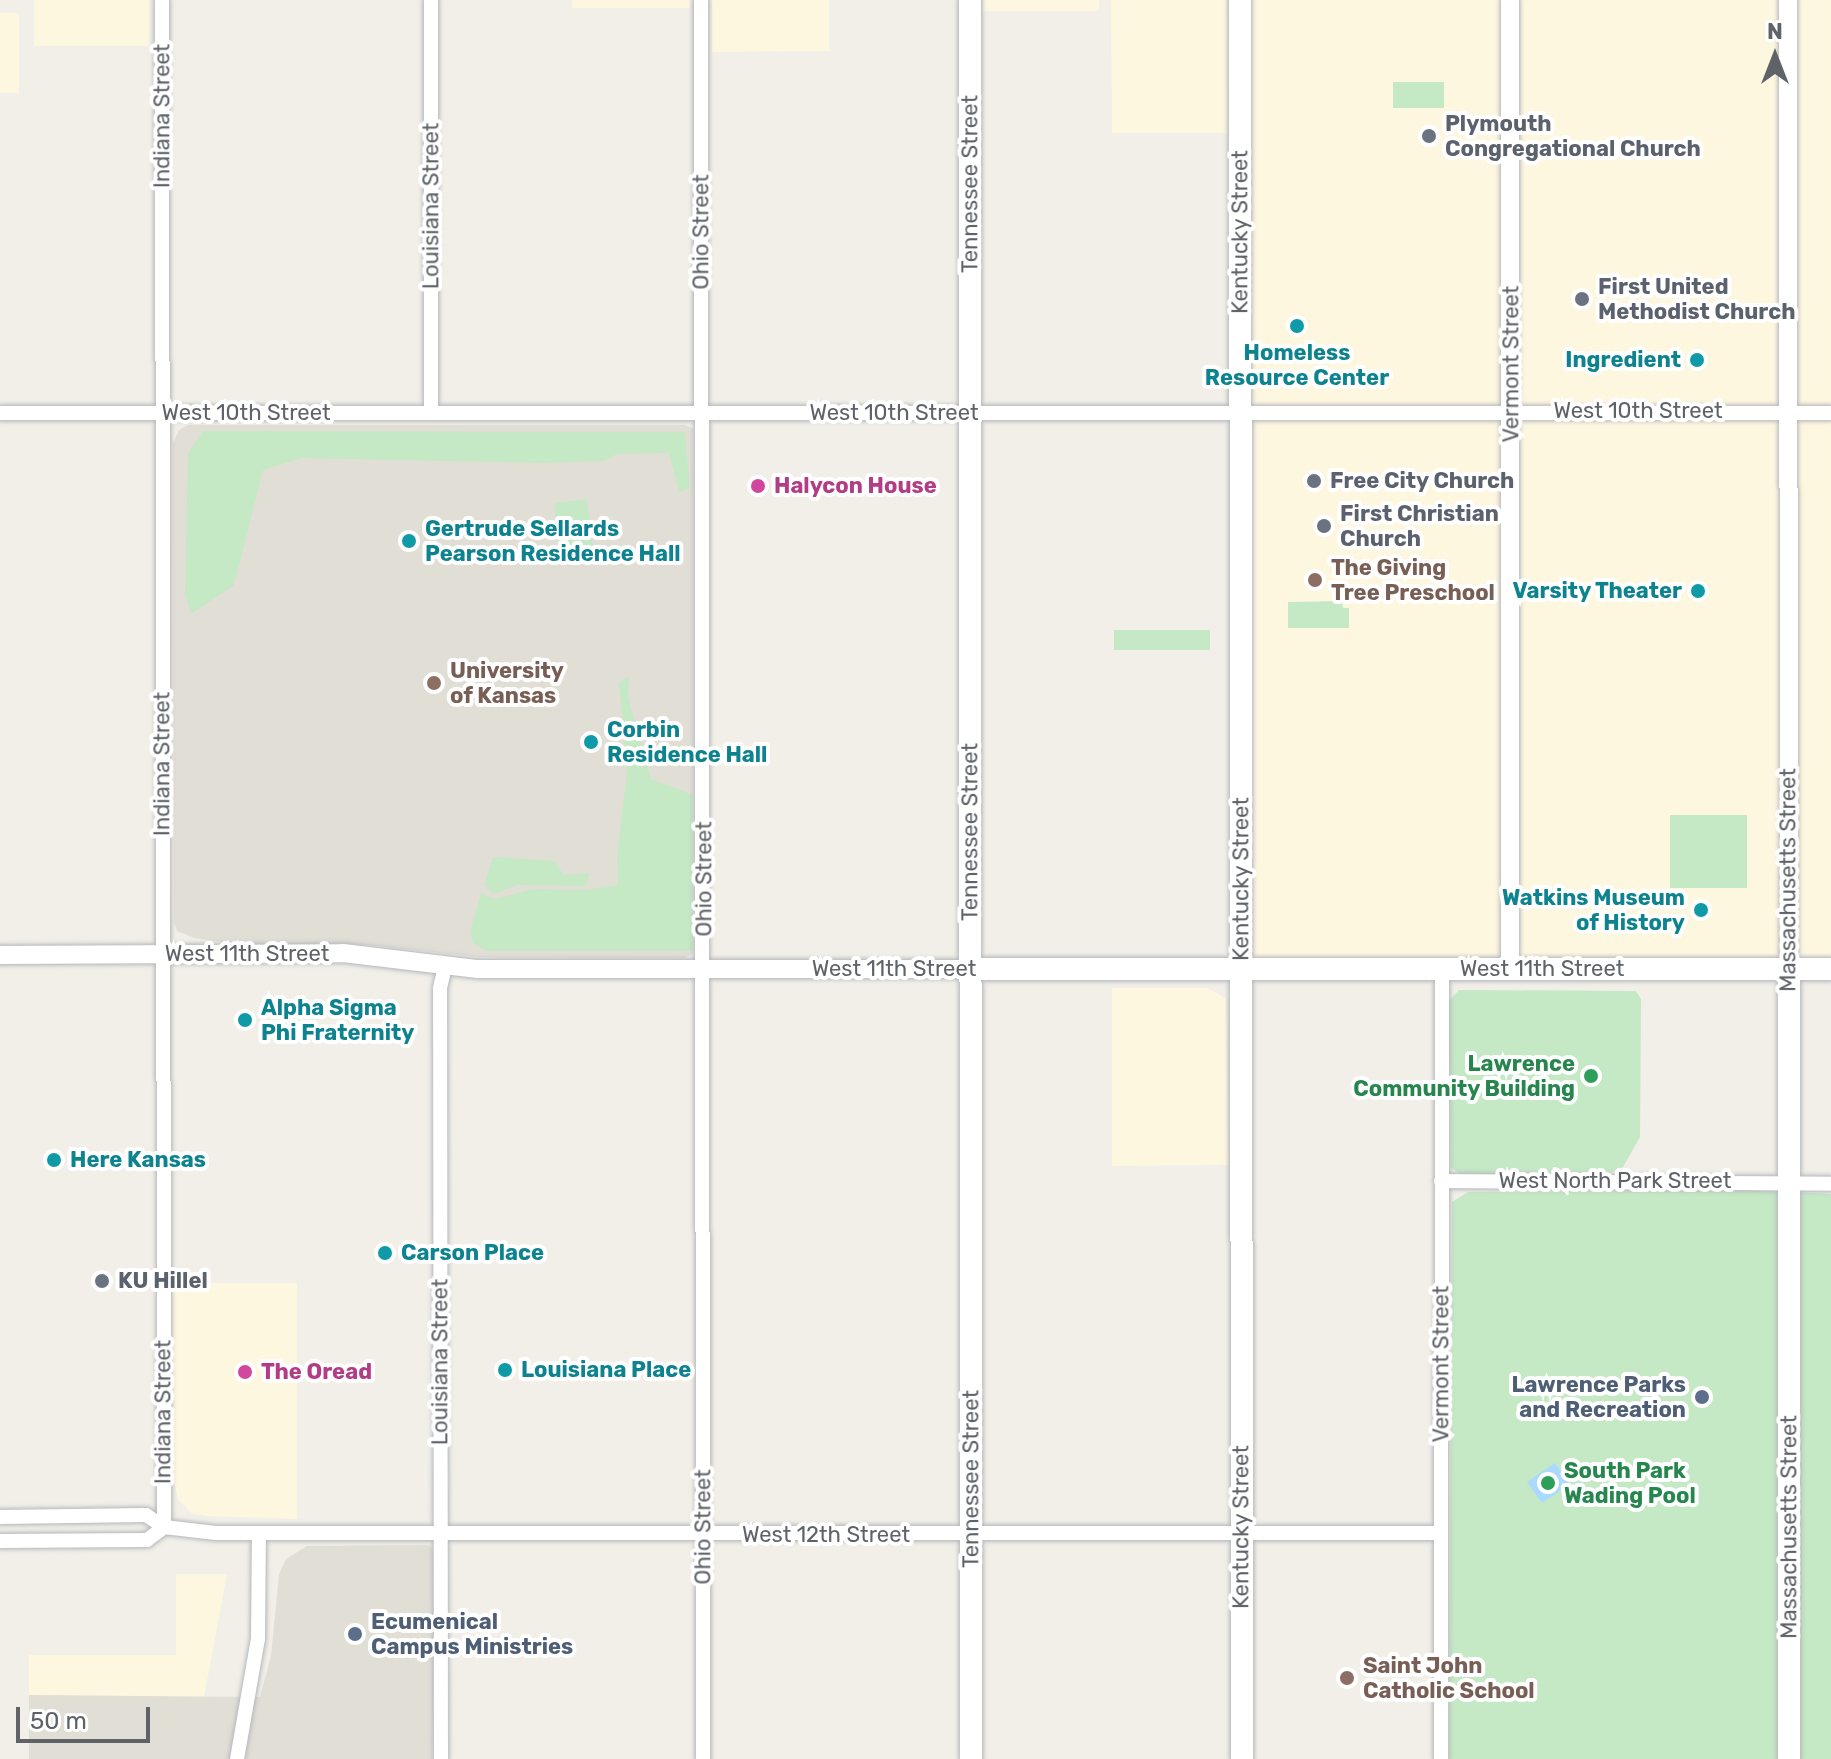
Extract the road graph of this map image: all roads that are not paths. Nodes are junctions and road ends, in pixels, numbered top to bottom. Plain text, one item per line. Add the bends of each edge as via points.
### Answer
1 (162, 0) edge
2 (431, 0) edge
3 (701, 0) edge
4 (970, 0) edge
5 (1240, 0) edge
6 (1510, 0) edge
7 (1788, 0) edge
8 (1511, 412) junction
9 (1788, 412) junction
10 (0, 413) edge
11 (161, 413) junction
12 (431, 413) junction
13 (702, 413) junction
14 (971, 413) junction
15 (1240, 413) junction
16 (1831, 413) edge
17 (162, 954) junction
18 (0, 955) edge
19 (445, 966) junction
20 (703, 969) junction
21 (970, 969) junction
22 (1241, 969) junction
23 (1442, 969) junction
24 (1510, 969) junction
25 (1789, 969) junction
26 (1831, 969) edge
27 (1441, 1181) junction
28 (1789, 1182) junction
29 (1831, 1184) edge
30 (0, 1517) edge
31 (164, 1527) junction
32 (259, 1533) junction
33 (1441, 1533) junction
34 (441, 1534) junction
35 (971, 1534) junction
36 (1242, 1534) junction
37 (703, 1535) junction
38 (0, 1541) edge
39 (237, 1759) edge
40 (441, 1759) edge
41 (703, 1759) edge
42 (971, 1759) edge
43 (1242, 1759) edge
44 (1441, 1759) edge
45 (1789, 1759) edge

1 - 11 street, Indiana Street
2 - 12 street, Louisiana Street
3 - 13 street, Ohio Street
4 - 14 main road, Tennessee Street
5 - 15 main road, Kentucky Street
6 - 8 street, Vermont Street
7 - 9 street, Massachusetts Street
8 - 9 street, West 10th Street
8 - 15 street, West 10th Street
8 - 24 street, Vermont Street
9 - 16 street, West 10th Street
9 - 25 street, Massachusetts Street
10 - 11 street, West 10th Street
11 - 12 street, West 10th Street
11 - 17 street, Indiana Street
12 - 13 street, West 10th Street
13 - 14 street, West 10th Street
13 - 20 street, Ohio Street
14 - 15 street, West 10th Street
14 - 21 main road, Tennessee Street
15 - 22 main road, Kentucky Street
17 - 18 street, West 11th Street
17 - 19 street, West 11th Street via 343,953
17 - 31 street, Indiana Street
19 - 20 street, West 11th Street
19 - 34 street, Louisiana Street via 440,988
20 - 21 street, West 11th Street
20 - 37 street, Ohio Street
21 - 22 main road, West 11th Street
21 - 35 main road, Tennessee Street
22 - 23 main road, West 11th Street
22 - 36 main road, Kentucky Street
23 - 24 main road, West 11th Street
23 - 27 street, Vermont Street
24 - 25 main road, West 11th Street
25 - 26 main road, West 11th Street
25 - 28 main road, Massachusetts Street
27 - 28 street, West North Park Street
27 - 33 street, Vermont Street
28 - 29 street, West North Park Street
28 - 45 main road, Massachusetts Street
30 - 31 street, West 12th Street via 146,1515
31 - 32 street, West 12th Street
31 - 38 street, West 12th Street via 147,1540
32 - 34 street, West 12th Street
32 - 39 street via 258,1639
33 - 36 street, West 12th Street
33 - 44 street, Vermont Street
34 - 37 street, West 12th Street
34 - 40 street, Louisiana Street
35 - 36 street, West 12th Street
35 - 37 street, West 12th Street
35 - 42 main road, Tennessee Street
36 - 43 main road, Kentucky Street
37 - 41 street, Ohio Street

